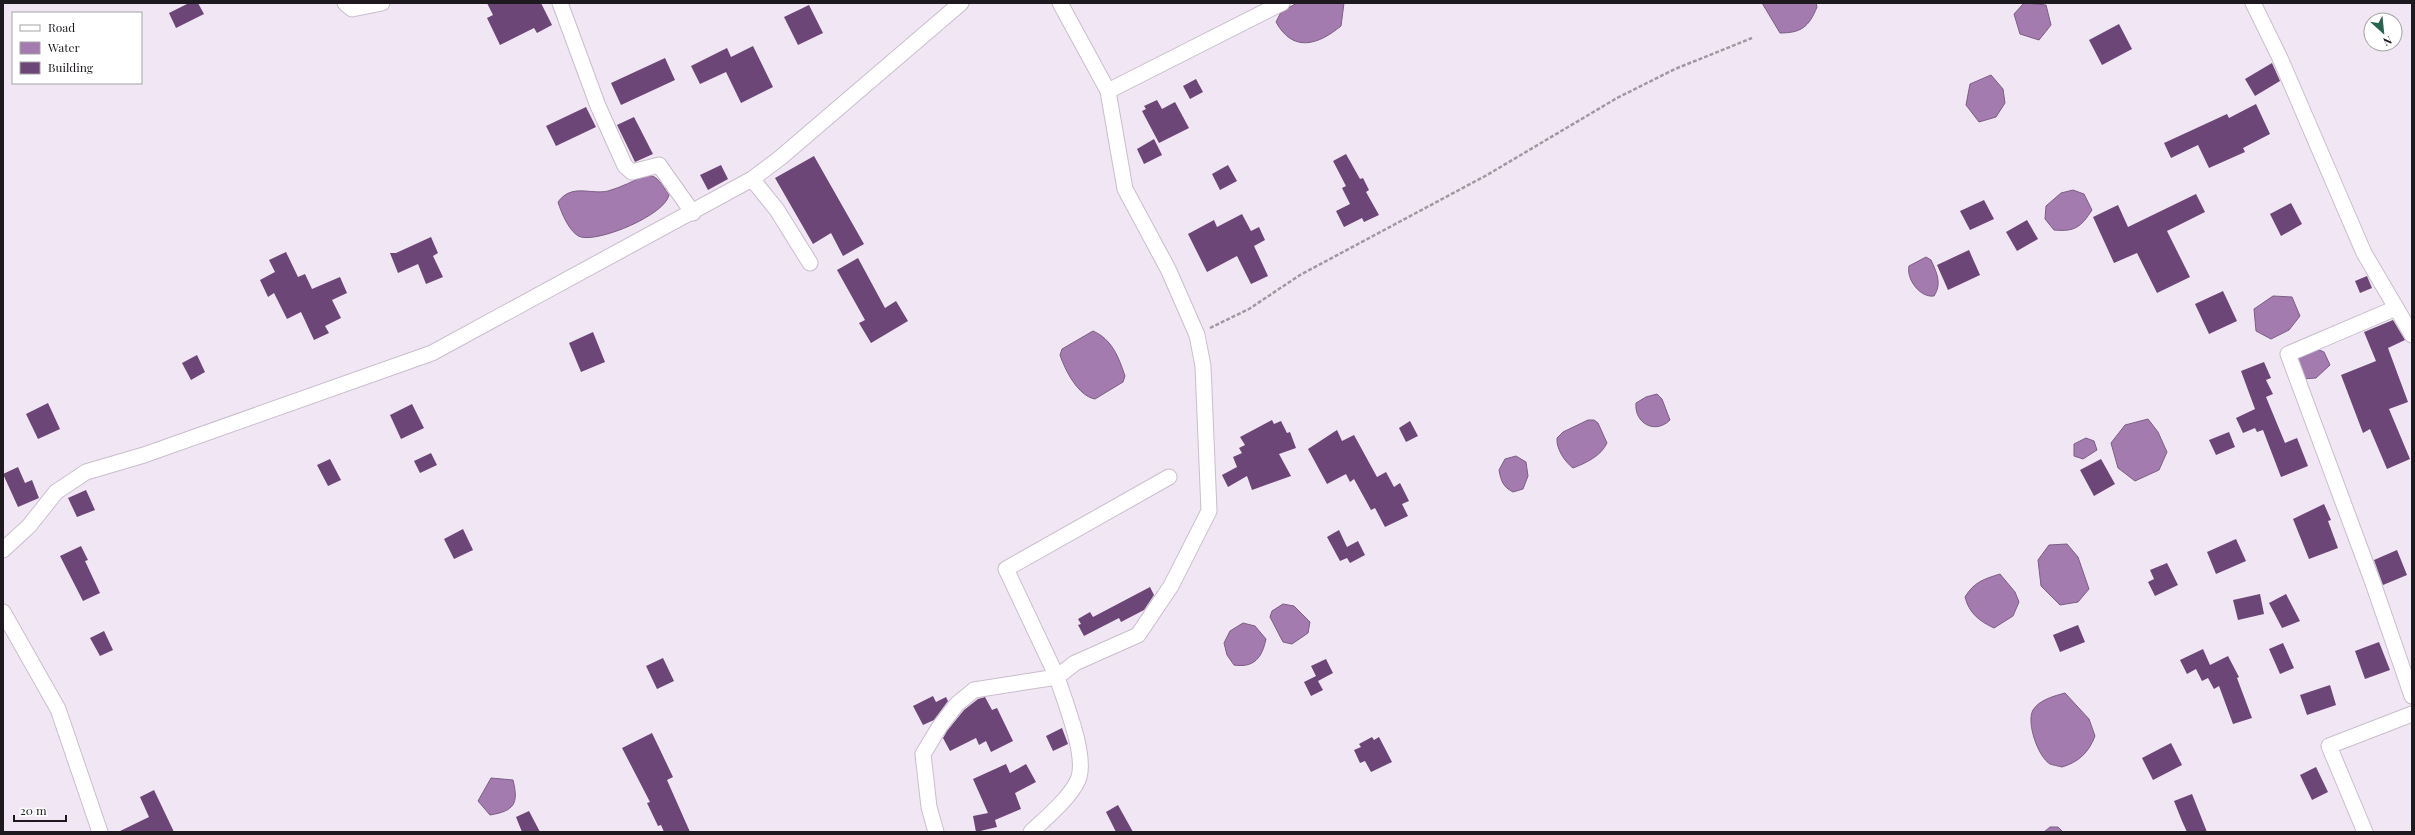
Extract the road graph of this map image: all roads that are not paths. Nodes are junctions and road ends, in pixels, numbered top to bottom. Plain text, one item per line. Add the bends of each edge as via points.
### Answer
1 (345, 3) edge
2 (382, 3) edge
3 (560, 3) edge
4 (961, 3) edge
5 (1060, 3) edge
6 (1282, 3) edge
7 (2253, 3) edge
8 (1108, 91) junction
9 (752, 179) junction
10 (692, 213) junction
11 (810, 263) dead end
12 (2396, 308) junction
13 (2412, 335) edge
14 (1169, 477) dead end
15 (3, 550) edge
16 (3, 612) edge
17 (1057, 676) junction
18 (2412, 696) edge
19 (2412, 714) edge
20 (100, 832) edge
21 (936, 832) edge
22 (1031, 832) edge
23 (2365, 832) edge

1 - 2 street via 352,9
3 - 10 street via 598,106 625,166 632,172 660,165
4 - 9 street
5 - 8 street
6 - 8 street
7 - 12 street via 2280,58 2364,253
8 - 17 street via 1126,189 1168,269 1197,335 1203,366 1209,511 1171,586 1138,635 1075,662
9 - 10 street
9 - 11 street via 777,210
10 - 15 street via 432,353 144,455 86,472 56,492 29,526
12 - 13 street
12 - 18 street via 2288,354
14 - 17 street via 1006,569
16 - 20 street via 58,709
17 - 21 street via 974,690 957,704 923,754 929,807
17 - 22 street via 1080,752 1078,779 1059,805
19 - 23 street via 2329,746

